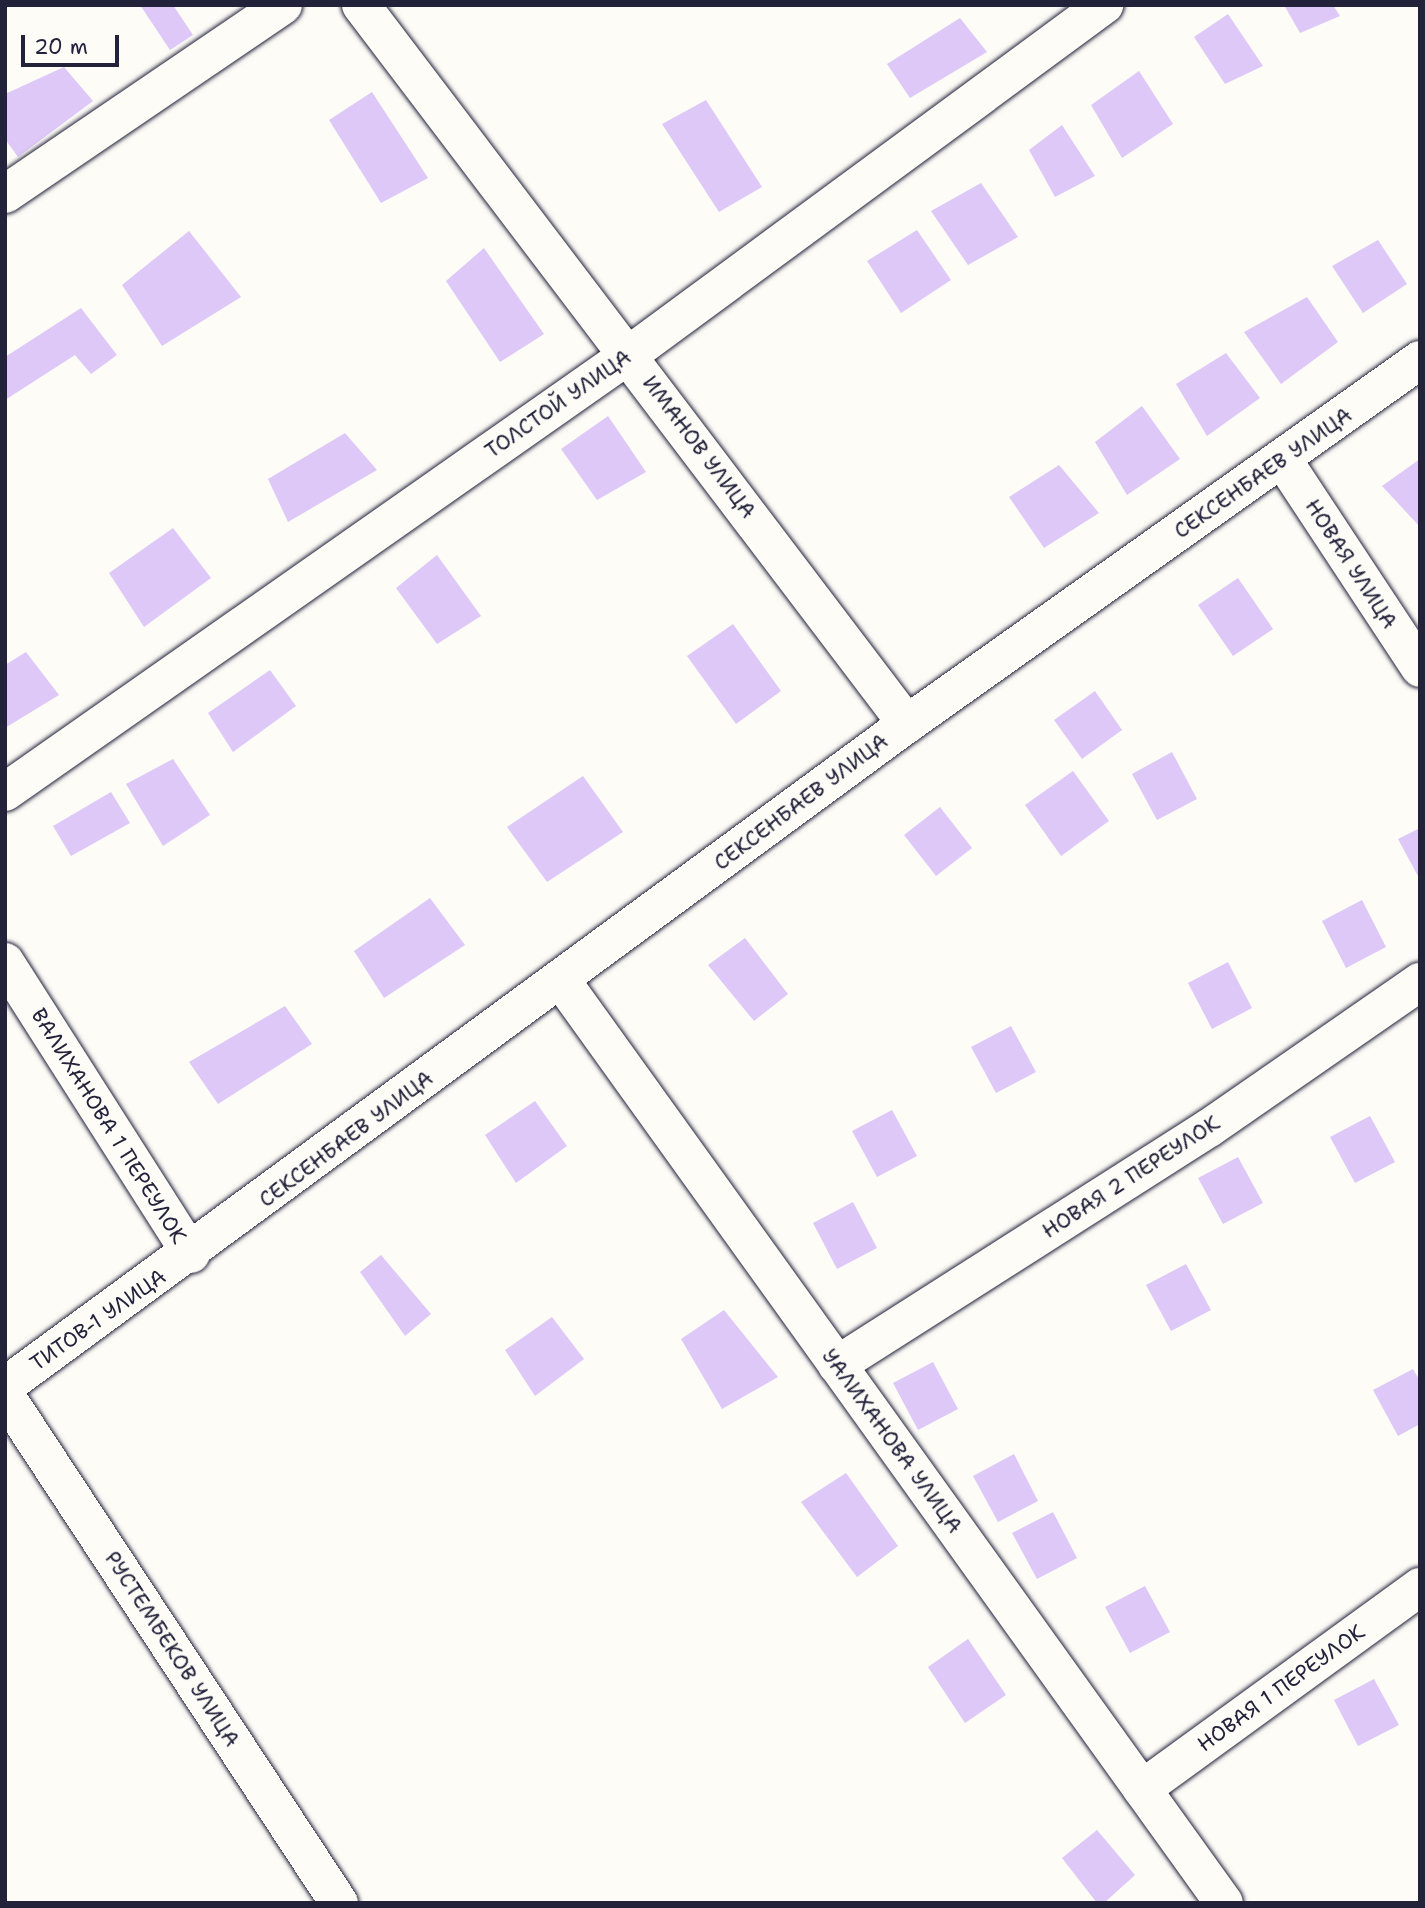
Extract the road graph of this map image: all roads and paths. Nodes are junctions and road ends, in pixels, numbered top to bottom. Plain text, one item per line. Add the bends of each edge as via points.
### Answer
1 (283, 5) edge
2 (361, 5) edge
3 (1104, 5) edge
4 (5, 194) edge
5 (630, 354) junction
6 (1420, 360) edge
7 (1283, 460) junction
8 (1420, 668) edge
9 (906, 724) junction
10 (5, 792) edge
11 (5, 962) edge
12 (561, 980) junction
13 (1420, 982) edge
14 (191, 1254) junction
15 (837, 1365) junction
16 (5, 1387) edge
17 (5, 1395) edge
18 (1420, 1587) edge
19 (1142, 1789) junction
20 (339, 1903) edge
21 (1224, 1903) edge

1 - 4 street
2 - 5 street, ИМАНОВ УЛИЦА
3 - 5 street, ТОЛСТОЙ УЛИЦА
5 - 9 street, ИМАНОВ УЛИЦА
5 - 10 street, ТОЛСТОЙ УЛИЦА
6 - 7 street, СЕКСЕНБАЕВ УЛИЦА
7 - 8 street, НОВАЯ УЛИЦА
7 - 9 street, СЕКСЕНБАЕВ УЛИЦА
9 - 12 street, СЕКСЕНБАЕВ УЛИЦА
11 - 14 street, ВАЛИХАНОВА 1 ПЕРЕУЛОК
12 - 14 street, СЕКСЕНБАЕВ УЛИЦА
12 - 15 street, УАЛИХАНОВА УЛИЦА
13 - 15 street, НОВАЯ 2 ПЕРЕУЛОК via 1209,1128
14 - 16 street, ТИТОВ-1 УЛИЦА
15 - 19 street, УАЛИХАНОВА УЛИЦА
17 - 20 street, РУСТЕМБЕКОВ УЛИЦА
18 - 19 street, НОВАЯ 1 ПЕРЕУЛОК
19 - 21 street, УАЛИХАНОВА УЛИЦА

